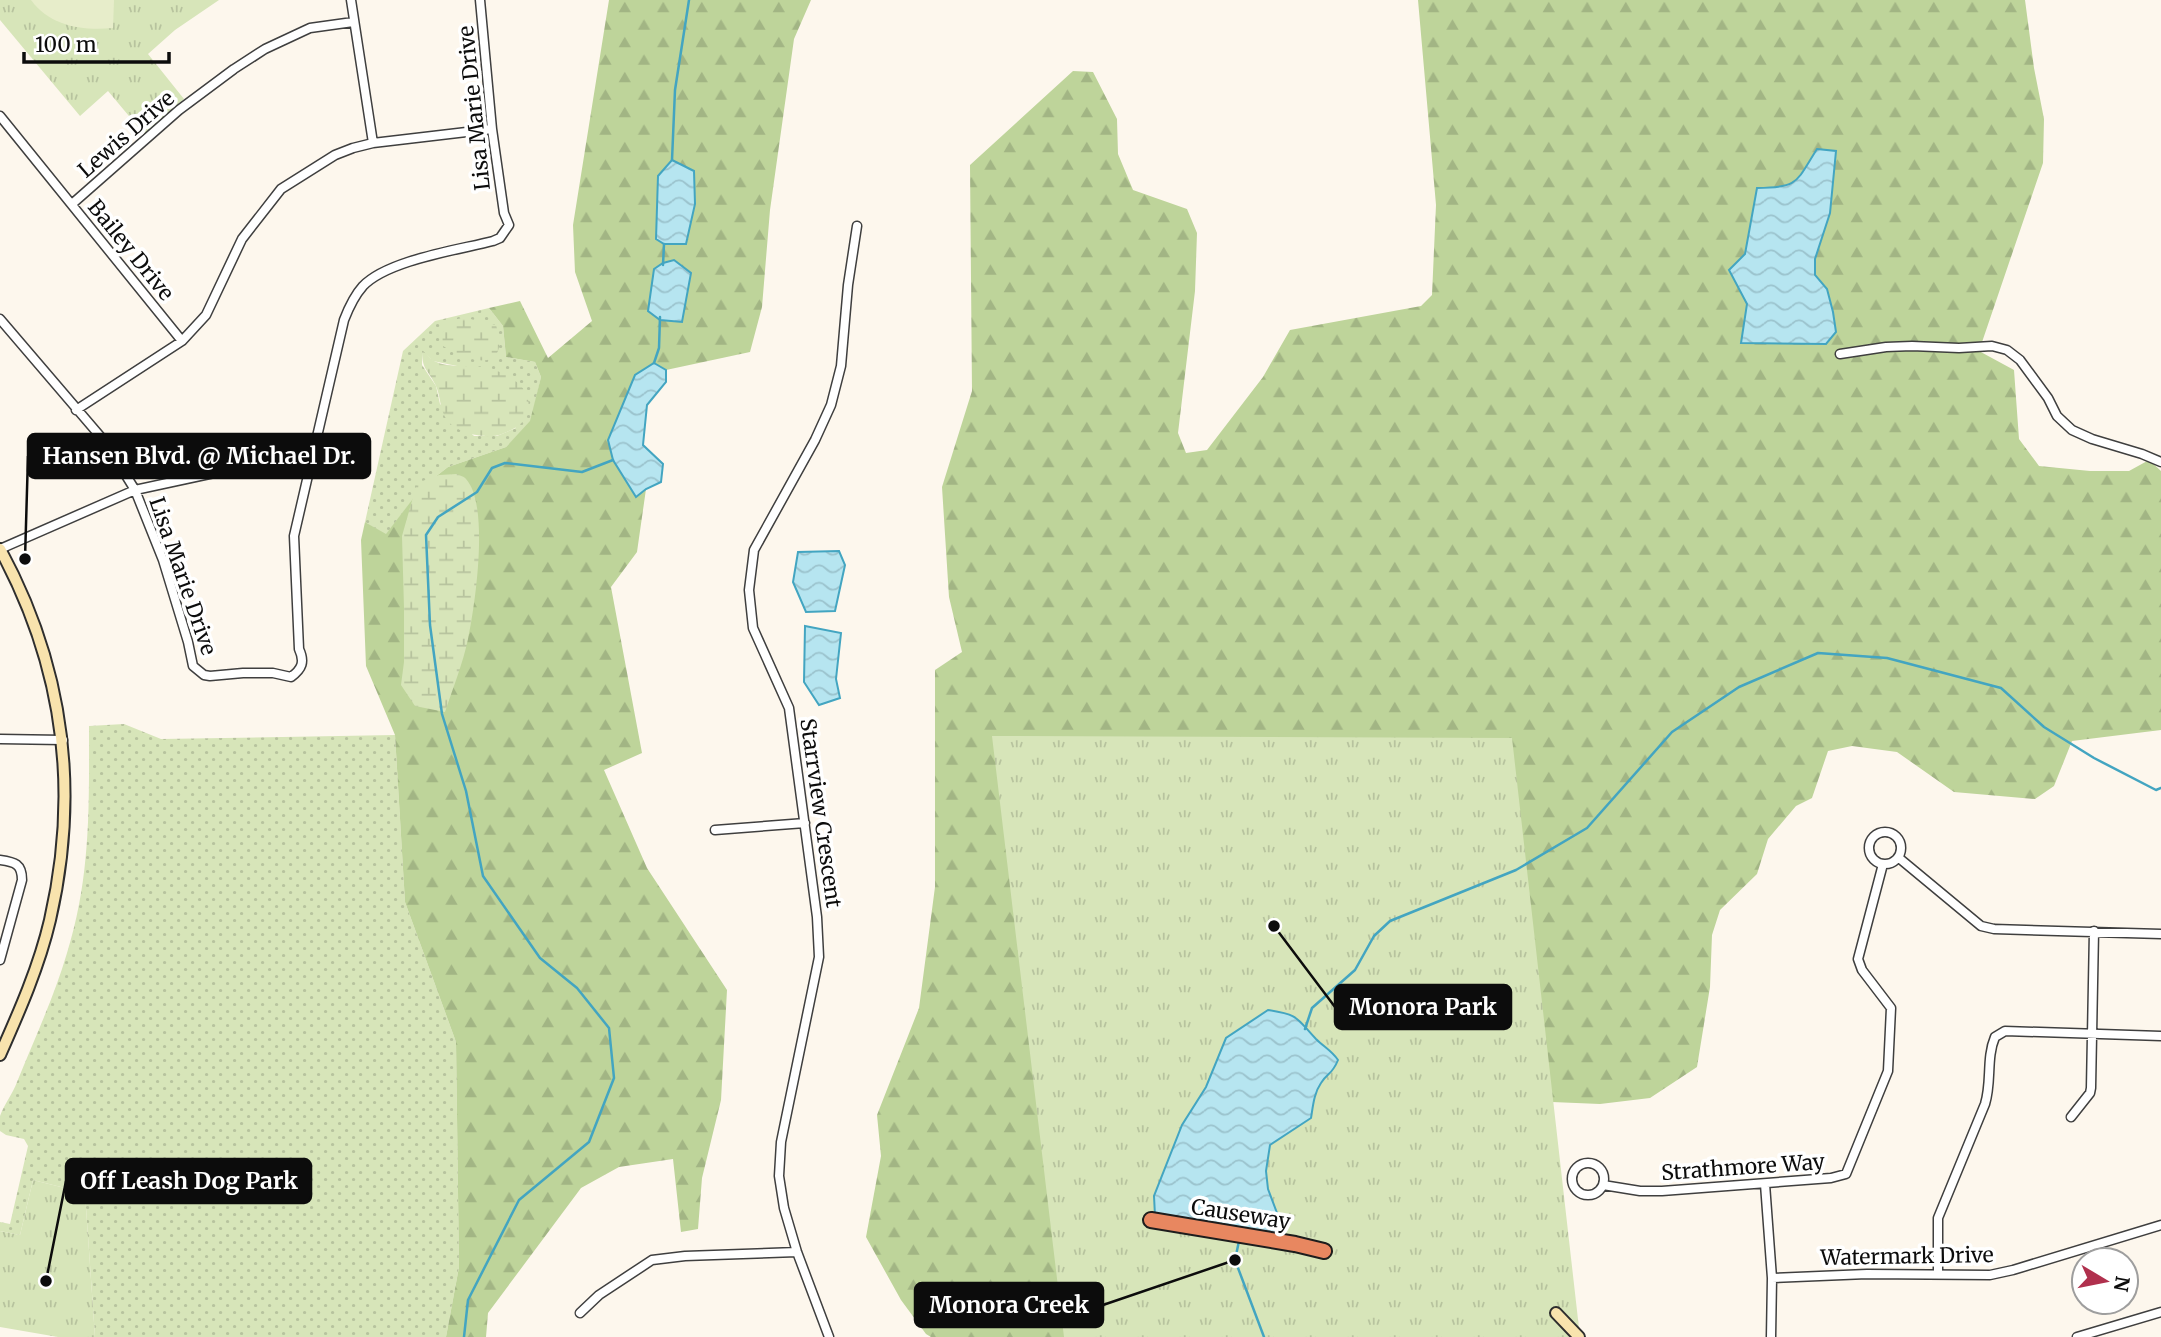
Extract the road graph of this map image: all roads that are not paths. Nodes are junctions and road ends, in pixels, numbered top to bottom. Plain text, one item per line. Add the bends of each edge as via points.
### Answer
1 (351, 0) edge
2 (480, 0) edge
3 (353, 22) junction
4 (0, 116) edge
5 (492, 129) junction
6 (373, 143) junction
7 (72, 204) junction
8 (857, 226) dead end
9 (0, 319) edge
10 (182, 341) junction
11 (1840, 354) dead end
12 (76, 410) junction
13 (2161, 462) edge
14 (310, 471) junction
15 (135, 490) junction
16 (0, 549) edge
17 (0, 739) edge
18 (63, 740) junction
19 (805, 823) junction
20 (715, 830) dead end
21 (1899, 858) junction
22 (0, 860) edge
23 (1883, 864) junction
24 (2094, 931) junction
25 (2161, 934) edge
26 (0, 960) edge
27 (2092, 1032) junction
28 (2161, 1036) edge
29 (0, 1055) edge
30 (2071, 1117) dead end
31 (1765, 1184) junction
32 (1603, 1185) junction
33 (1151, 1220) dead end
34 (2161, 1225) edge
35 (1324, 1251) dead end
36 (797, 1252) junction
37 (1938, 1274) junction
38 (1772, 1278) junction
39 (2161, 1312) edge
40 (580, 1313) dead end
41 (1556, 1313) dead end
42 (829, 1337) edge
43 (1580, 1337) edge
44 (1771, 1337) edge
45 (2077, 1337) edge

1 - 3 street
2 - 5 street, Lisa Marie Drive
3 - 6 street
3 - 7 street, Lewis Drive via 310,28 234,69 178,110
4 - 7 street, Bailey Drive
5 - 6 street
5 - 14 street, Lisa Marie Drive via 507,230 500,238 415,260 364,285 344,320
6 - 10 street via 335,155 281,189 242,239 206,315
7 - 10 street, Bailey Drive
8 - 19 street, Starrview Crescent via 841,366 831,405 754,550 749,590 753,628 789,708
9 - 12 street, Lisa Marie Drive
10 - 12 street
11 - 13 street via 1912,346 2007,350 2020,360 2057,416 2072,430
12 - 15 street, Lisa Marie Drive via 106,443
14 - 15 street via 256,464
14 - 15 street, Lisa Marie Drive via 294,536 303,662 290,677 273,673 210,676 192,666 163,560
15 - 16 street
16 - 18 street via 43,648
17 - 18 street
18 - 29 street via 60,868 50,922
19 - 20 street
19 - 36 street, Starrview Crescent via 819,957 779,1161 784,1208
21 - 23 street
21 - 23 street via 1902,847 1898,837 1879,833 1871,839 1869,851
21 - 24 street via 1981,926
22 - 26 street via 12,862 22,871
23 - 31 street, Strathmore Way via 1858,959 1861,970 1892,1011 1884,1081 1846,1174
24 - 25 street
24 - 27 street
27 - 28 street
27 - 30 street via 2090,1093
27 - 37 street via 2005,1031 1995,1037 1985,1104 1938,1218
31 - 32 street, Strathmore Way via 1662,1191
31 - 38 street
32 - 32 street, Strathmore Way via 1601,1171 1593,1164 1580,1165 1573,1173 1574,1186 1582,1194 1595,1193
33 - 35 highway, Causeway
34 - 37 street, Watermark Drive via 2013,1270 1990,1275
36 - 40 street via 653,1260
36 - 42 street, Starrview Crescent
37 - 38 street, Watermark Drive
38 - 44 street
39 - 45 street
41 - 43 street

